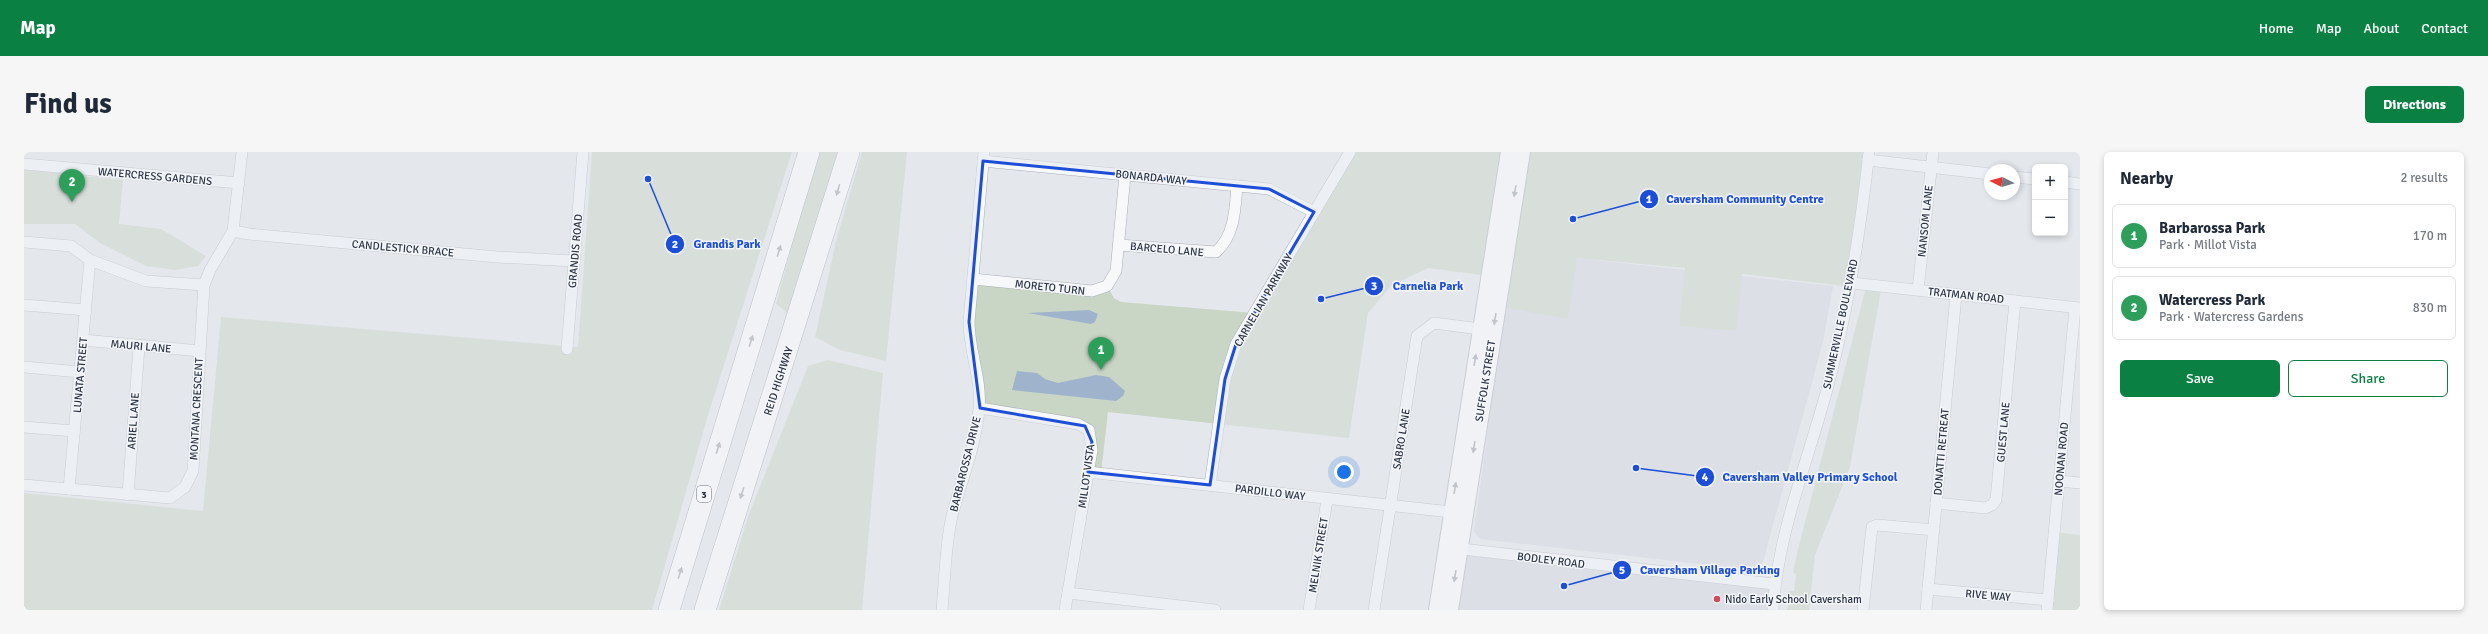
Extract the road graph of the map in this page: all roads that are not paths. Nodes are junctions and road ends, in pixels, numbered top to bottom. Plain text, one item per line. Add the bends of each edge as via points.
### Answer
1 (242, 152) edge
2 (583, 152) edge
3 (809, 152) edge
4 (849, 152) edge
5 (1350, 152) edge
6 (1508, 152) edge
7 (1522, 152) edge
8 (1932, 152) edge
9 (983, 156) edge
10 (1869, 156) edge
11 (24, 164) edge
12 (1931, 167) junction
13 (1984, 173) edge
14 (1125, 175) junction
15 (2020, 178) edge
16 (2032, 179) edge
17 (2068, 182) edge
18 (239, 183) junction
19 (2080, 184) edge
20 (1237, 186) junction
21 (1314, 212) junction
22 (233, 231) junction
23 (24, 242) edge
24 (1119, 245) junction
25 (90, 260) junction
26 (574, 261) junction
27 (973, 279) junction
28 (1852, 283) junction
29 (204, 285) junction
30 (1918, 290) junction
31 (1956, 294) junction
32 (2015, 300) junction
33 (24, 305) edge
34 (2077, 308) edge
35 (86, 310) junction
36 (1480, 329) junction
37 (83, 340) junction
38 (139, 347) junction
39 (567, 349) dead end
40 (200, 351) junction
41 (24, 367) edge
42 (80, 372) junction
43 (980, 408) junction
44 (24, 427) edge
45 (74, 431) junction
46 (1088, 472) junction
47 (2059, 481) junction
48 (2080, 483) edge
49 (24, 485) edge
50 (1210, 485) junction
51 (69, 489) junction
52 (128, 494) junction
53 (1327, 500) junction
54 (1936, 503) junction
55 (1391, 506) junction
56 (1451, 512) junction
57 (1934, 530) junction
58 (1453, 548) junction
59 (1774, 584) junction
60 (1928, 589) junction
61 (1068, 593) junction
62 (2048, 605) edge
63 (669, 610) edge
64 (705, 610) edge
65 (942, 610) edge
66 (1065, 610) edge
67 (1215, 610) edge
68 (1309, 610) edge
69 (1374, 610) edge
70 (1437, 610) edge
71 (1450, 610) edge
72 (1773, 610) edge
73 (1863, 610) edge
74 (1926, 610) edge

1 - 18 street
2 - 26 street, GRANDIS ROAD
63 -> 3 highway, 3
4 -> 64 highway, REID HIGHWAY
5 - 21 street, CARNELIAN PARKWAY
6 - 36 street, SUFFOLK STREET
7 -> 58 street, SUFFOLK STREET
8 - 12 street, NANSOM LANE
9 - 14 street, BONARDA WAY
9 - 27 street, BARBAROSSA DRIVE
10 - 12 street
10 - 28 street, SUMMERVILLE BOULEVARD
11 - 18 street, WATERCRESS GARDENS
12 - 13 street
12 - 30 street, NANSOM LANE
14 - 20 street, BONARDA WAY
14 - 24 street, MORETO TURN
15 - 16 street
17 - 19 street
18 - 22 street
20 - 21 street, BONARDA WAY via 1269,189
20 - 24 street, BARCELO LANE via 1234,220 1216,252
21 - 50 street, CARNELIAN PARKWAY via 1236,344 1225,379
22 - 26 street, CANDLESTICK BRACE via 497,257
22 - 29 street
23 - 25 street via 71,246
24 - 27 street, MORETO TURN via 1113,280 1108,286 1092,292
25 - 29 street via 146,281
25 - 35 street, LUNATA STREET
26 - 39 street, GRANDIS ROAD
27 - 43 street, BARBAROSSA DRIVE via 969,338 978,382
28 - 30 street, TRATMAN ROAD
28 - 59 street, SUMMERVILLE BOULEVARD via 1832,370 1789,514
29 - 40 street, MONTANA CRESCENT
30 - 31 street, TRATMAN ROAD
31 - 32 street, TRATMAN ROAD
31 - 54 street, DONATTI RETREAT
32 - 34 street, TRATMAN ROAD
32 - 54 street, GUEST LANE via 1996,500 1985,508
33 - 35 street
34 - 47 street, NOONAN ROAD
35 - 37 street, LUNATA STREET
36 - 55 street, SABRO LANE via 1434,323 1417,336
56 -> 36 street, SUFFOLK STREET
37 - 38 street, MAURI LANE
37 - 42 street, LUNATA STREET
38 - 40 street, MAURI LANE
38 - 52 street, ARIEL LANE
40 - 52 street, MONTANA CRESCENT via 193,471 185,487 170,498
41 - 42 street
42 - 45 street, LUNATA STREET
43 - 46 street, MILLOT VISTA via 1085,426 1089,430 1092,442
43 - 65 street, BARBAROSSA DRIVE via 952,517
44 - 45 street
45 - 51 street, LUNATA STREET
46 - 50 street, PARDILLO WAY
46 - 61 street, MILLOT VISTA
47 - 48 street
47 - 62 street, NOONAN ROAD
49 - 51 street, MONTANA CRESCENT
50 - 53 street, PARDILLO WAY
51 - 52 street, MONTANA CRESCENT
53 - 55 street, PARDILLO WAY
53 - 68 street, MELNIK STREET
54 - 57 street, DONATTI RETREAT
55 - 56 street, PARDILLO WAY
55 - 69 street, SABRO LANE
56 - 58 street, SUFFOLK STREET
57 - 60 street, DONATTI RETREAT
57 - 73 street via 1877,525 1872,527
58 - 59 street, BODLEY ROAD
58 - 70 street, SUFFOLK STREET
58 -> 71 street, SUFFOLK STREET
59 - 72 street, SUMMERVILLE BOULEVARD
60 - 62 street, RIVE WAY
60 - 74 street, DONATTI RETREAT
61 - 66 street, MILLOT VISTA
61 - 67 street

